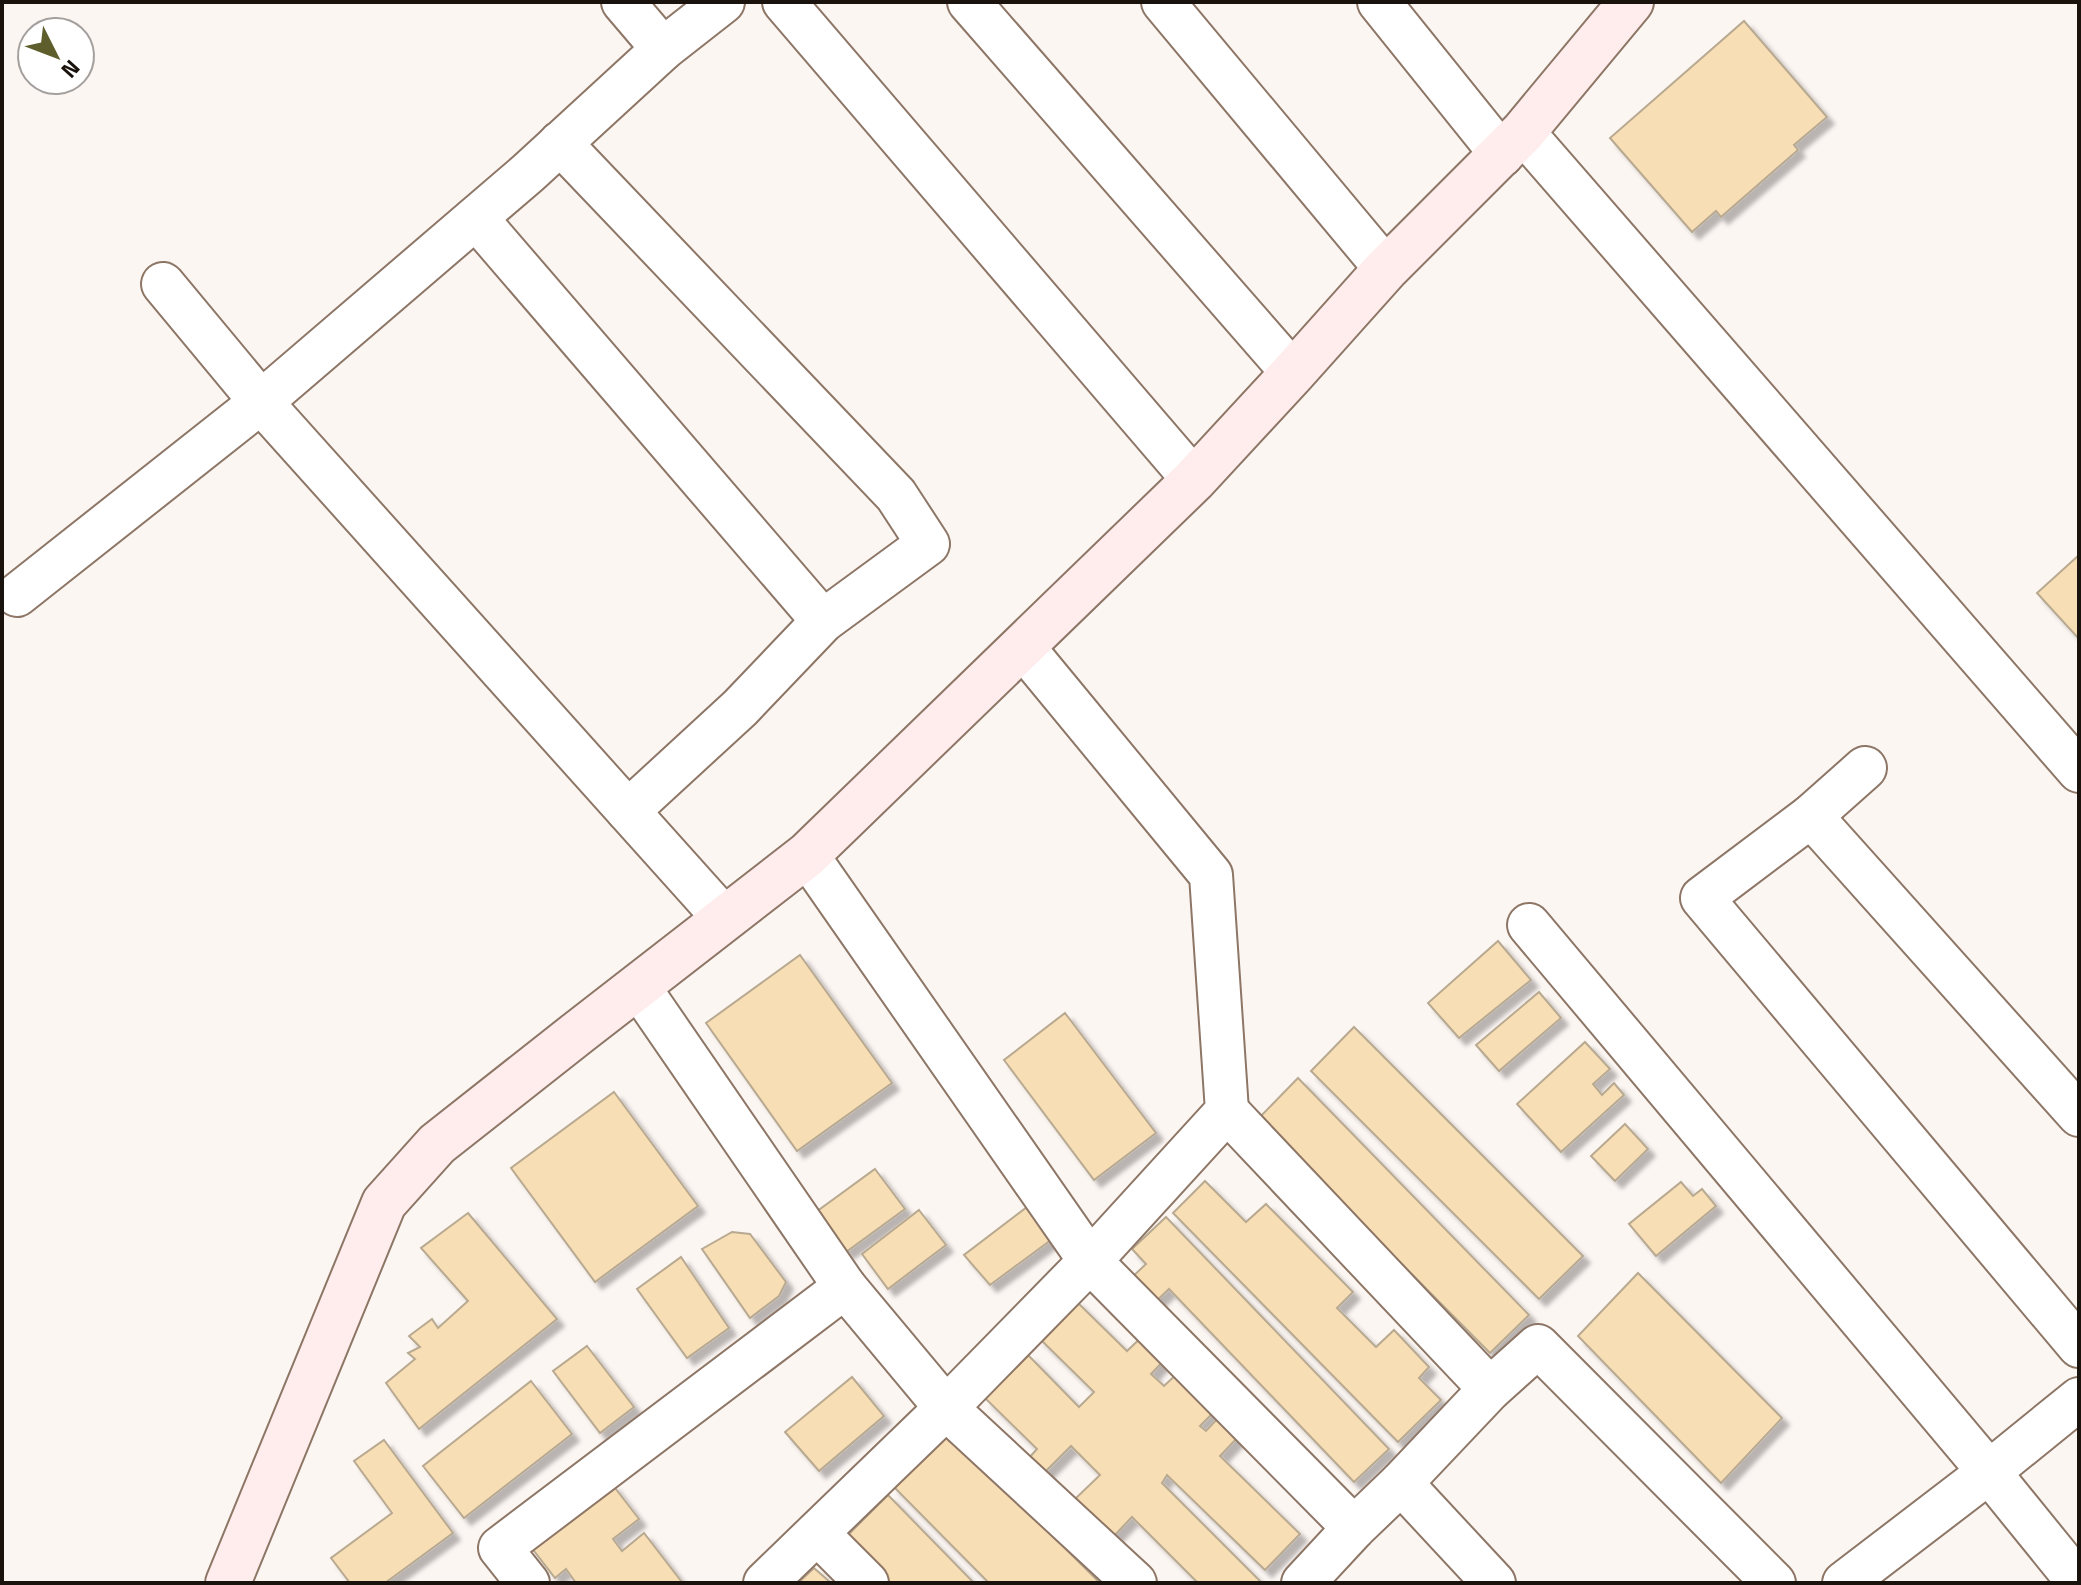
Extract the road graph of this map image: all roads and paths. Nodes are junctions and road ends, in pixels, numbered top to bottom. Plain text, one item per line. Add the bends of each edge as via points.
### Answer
1 (623, 2) edge
2 (723, 2) edge
3 (784, 2) edge
4 (969, 2) edge
5 (1163, 2) edge
6 (1379, 2) edge
7 (1631, 2) edge
8 (663, 49) junction
9 (560, 143) junction
10 (1512, 143) junction
11 (476, 218) junction
12 (1386, 269) junction
13 (163, 284) dead end
14 (1293, 373) junction
15 (261, 402) junction
16 (1194, 480) junction
17 (17, 595) dead end
18 (823, 621) junction
19 (1023, 647) junction
20 (1865, 768) dead end
21 (2079, 771) edge
22 (628, 811) junction
23 (1811, 816) junction
24 (807, 855) junction
25 (724, 918) junction
26 (1529, 925) dead end
27 (638, 986) junction
28 (1227, 1111) junction
29 (2079, 1115) edge
30 (1090, 1261) junction
31 (845, 1287) junction
32 (2079, 1346) edge
33 (1490, 1389) junction
34 (2079, 1399) edge
35 (946, 1408) junction
36 (1989, 1472) junction
37 (1401, 1483) junction
38 (1354, 1528) junction
39 (817, 1533) junction
40 (228, 1583) edge
41 (528, 1583) edge
42 (765, 1583) edge
43 (867, 1583) edge
44 (1135, 1583) edge
45 (1303, 1583) edge
46 (1494, 1583) edge
47 (1774, 1583) edge
48 (1844, 1583) edge
49 (2079, 1583) edge

1 - 8 street
2 - 8 street
3 - 16 street
4 - 14 street
5 - 12 street
6 - 10 street
7 - 10 main road
8 - 9 street
9 - 11 street
9 - 18 street via 896,495 928,544
10 - 12 main road
10 - 21 street
11 - 15 street
11 - 18 street
12 - 14 main road
13 - 15 street
14 - 16 main road
15 - 17 street
15 - 22 street
16 - 19 main road
18 - 22 street via 740,708
19 - 24 main road
19 - 28 street via 1211,875
20 - 23 street
22 - 25 street
23 - 29 street
23 - 32 street via 1702,898
24 - 25 main road
24 - 30 street
25 - 27 main road
26 - 36 street
27 - 31 street
27 - 40 main road via 437,1144 384,1203
28 - 30 street
28 - 33 street
30 - 35 street
30 - 38 street
31 - 35 street
31 - 41 street via 500,1548
33 - 37 street
33 - 47 street via 1538,1346
34 - 36 street
35 - 39 street
35 - 44 street
36 - 48 street
36 - 49 street
37 - 38 street
37 - 46 street
38 - 45 street
39 - 42 street
39 - 43 street

